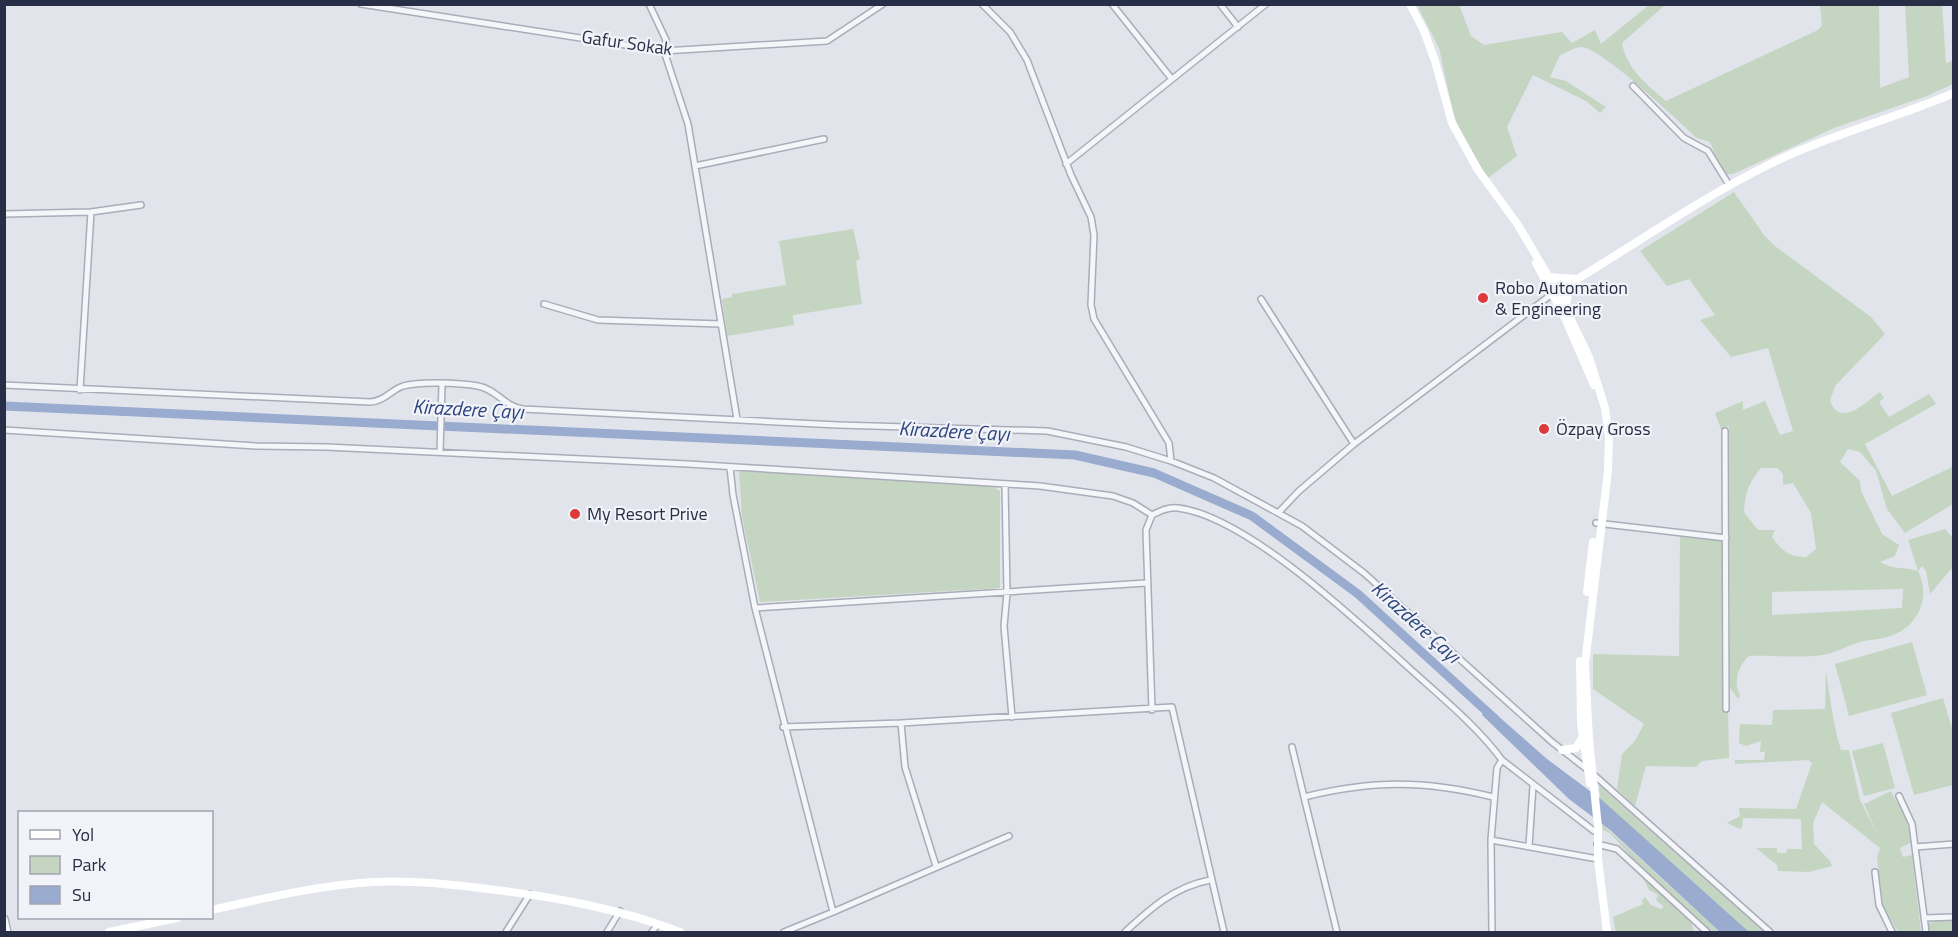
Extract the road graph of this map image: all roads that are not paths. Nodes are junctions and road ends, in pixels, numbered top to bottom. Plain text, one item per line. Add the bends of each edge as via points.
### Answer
1 (361, 4) edge
2 (649, 4) edge
3 (883, 4) edge
4 (982, 4) edge
5 (1112, 4) edge
6 (1220, 4) edge
7 (1266, 4) edge
8 (1404, 4) edge
9 (1410, 4) edge
10 (404, 8) edge
11 (1238, 27) junction
12 (664, 51) junction
13 (1171, 78) junction
14 (1633, 86) dead end
15 (1953, 93) edge
16 (824, 138) dead end
17 (1066, 164) junction
18 (695, 166) junction
19 (1729, 186) junction
20 (141, 205) dead end
21 (91, 212) junction
22 (4, 214) edge
23 (1549, 277) junction
24 (1578, 279) junction
25 (1555, 292) junction
26 (1261, 299) dead end
27 (544, 304) dead end
28 (1566, 309) junction
29 (721, 324) junction
30 (4, 385) edge
31 (442, 387) junction
32 (80, 390) junction
33 (737, 419) junction
34 (4, 430) edge
35 (1725, 431) dead end
36 (1354, 444) junction
37 (440, 449) junction
38 (1171, 461) junction
39 (730, 467) junction
40 (1005, 484) junction
41 (1279, 512) junction
42 (1152, 515) junction
43 (1598, 524) junction
44 (1726, 538) junction
45 (1146, 583) junction
46 (1007, 593) junction
47 (755, 608) junction
48 (1726, 709) dead end
49 (1152, 710) junction
50 (1012, 717) junction
51 (901, 723) junction
52 (783, 727) junction
53 (1582, 738) junction
54 (1292, 747) dead end
55 (1562, 750) junction
56 (1502, 760) junction
57 (1591, 776) junction
58 (1533, 786) junction
59 (1899, 796) dead end
60 (1304, 797) junction
61 (1493, 797) junction
62 (1595, 827) junction
63 (1009, 836) dead end
64 (1491, 840) junction
65 (1597, 844) junction
66 (1953, 844) edge
67 (1529, 846) junction
68 (1916, 847) junction
69 (1598, 859) junction
70 (936, 866) junction
71 (1875, 872) dead end
72 (1210, 880) junction
73 (530, 894) junction
74 (213, 910) edge
75 (620, 911) junction
76 (833, 912) junction
77 (1953, 917) edge
78 (1925, 918) junction
79 (4, 919) edge
80 (172, 919) edge
81 (658, 924) junction
82 (7, 933) edge
83 (109, 933) edge
84 (506, 933) edge
85 (607, 933) edge
86 (652, 933) edge
87 (680, 933) edge
88 (784, 933) edge
89 (1125, 933) edge
90 (1224, 933) edge
91 (1337, 933) edge
92 (1492, 933) edge
93 (1607, 933) edge
94 (1707, 933) edge
95 (1770, 933) edge
96 (1892, 933) edge
97 (1926, 933) edge

1 - 10 street, Gafur Sokak
2 - 12 street via 666,40
3 - 12 street, Gafur Sokak via 827,41
4 - 17 street via 1010,32 1027,60
5 - 13 street
6 - 11 street
7 - 11 street
8 - 25 main road via 1419,33 1447,125 1459,149
9 - 23 main road via 1424,31 1448,112 1464,147
10 - 12 street, Gafur Sokak
11 - 13 street
12 - 18 street via 688,124
13 - 17 street
14 - 19 street via 1684,138 1708,151
15 - 19 main road via 1820,141
16 - 18 street
17 - 38 street via 1093,225 1094,320 1169,443
18 - 29 street
19 - 24 main road
20 - 21 street
21 - 22 street
21 - 32 street
23 - 24 main road
23 - 25 main road
24 - 25 main road
24 - 28 main road via 1568,293
25 - 28 main road
25 - 36 street
25 - 43 main road via 1588,369 1601,411 1604,457
26 - 36 street
27 - 29 street via 598,320
28 - 43 main road via 1589,357 1605,408 1609,456
29 - 33 street
30 - 32 street
31 - 32 street via 408,385 370,402
31 - 33 street via 485,388 523,409
31 - 37 street
33 - 38 street via 1047,432 1080,436
34 - 37 street via 256,446
35 - 44 street
36 - 41 street
37 - 39 street
38 - 41 street
39 - 40 street
39 - 47 street
40 - 42 street via 1113,496
40 - 46 street
41 - 55 street via 1364,573
42 - 45 street via 1146,530
42 - 56 street via 1174,508 1205,517 1298,573 1425,682
43 - 44 street
43 - 53 main road via 1580,643
43 - 57 main road via 1585,648
44 - 48 street
45 - 46 street
45 - 49 street
46 - 47 street
46 - 50 street via 1004,626
47 - 52 street
49 - 50 street
49 - 72 street via 1172,707
50 - 51 street
51 - 52 street
51 - 70 street via 905,767
52 - 76 street
53 - 55 main road via 1576,748
53 - 57 main road
54 - 60 street
55 - 57 street
56 - 58 street
56 - 61 street
57 - 62 main road
57 - 95 street
58 - 62 street
58 - 67 street
59 - 68 street via 1912,824
60 - 61 street via 1358,786 1405,783 1439,785
60 - 91 street
61 - 64 street
62 - 65 main road
63 - 70 street
64 - 67 street
64 - 92 street
65 - 69 main road
65 - 94 street via 1617,849
66 - 68 street
67 - 69 street
68 - 78 street
69 - 93 main road
70 - 76 street
71 - 96 street via 1879,905
72 - 89 street via 1172,893
72 - 90 street
73 - 74 main road via 415,882 374,882 330,886
73 - 75 main road
73 - 84 street
75 - 81 main road
75 - 85 street
76 - 88 street
77 - 78 street
78 - 97 street
79 - 82 street
80 - 83 main road
81 - 86 street
81 - 87 main road

